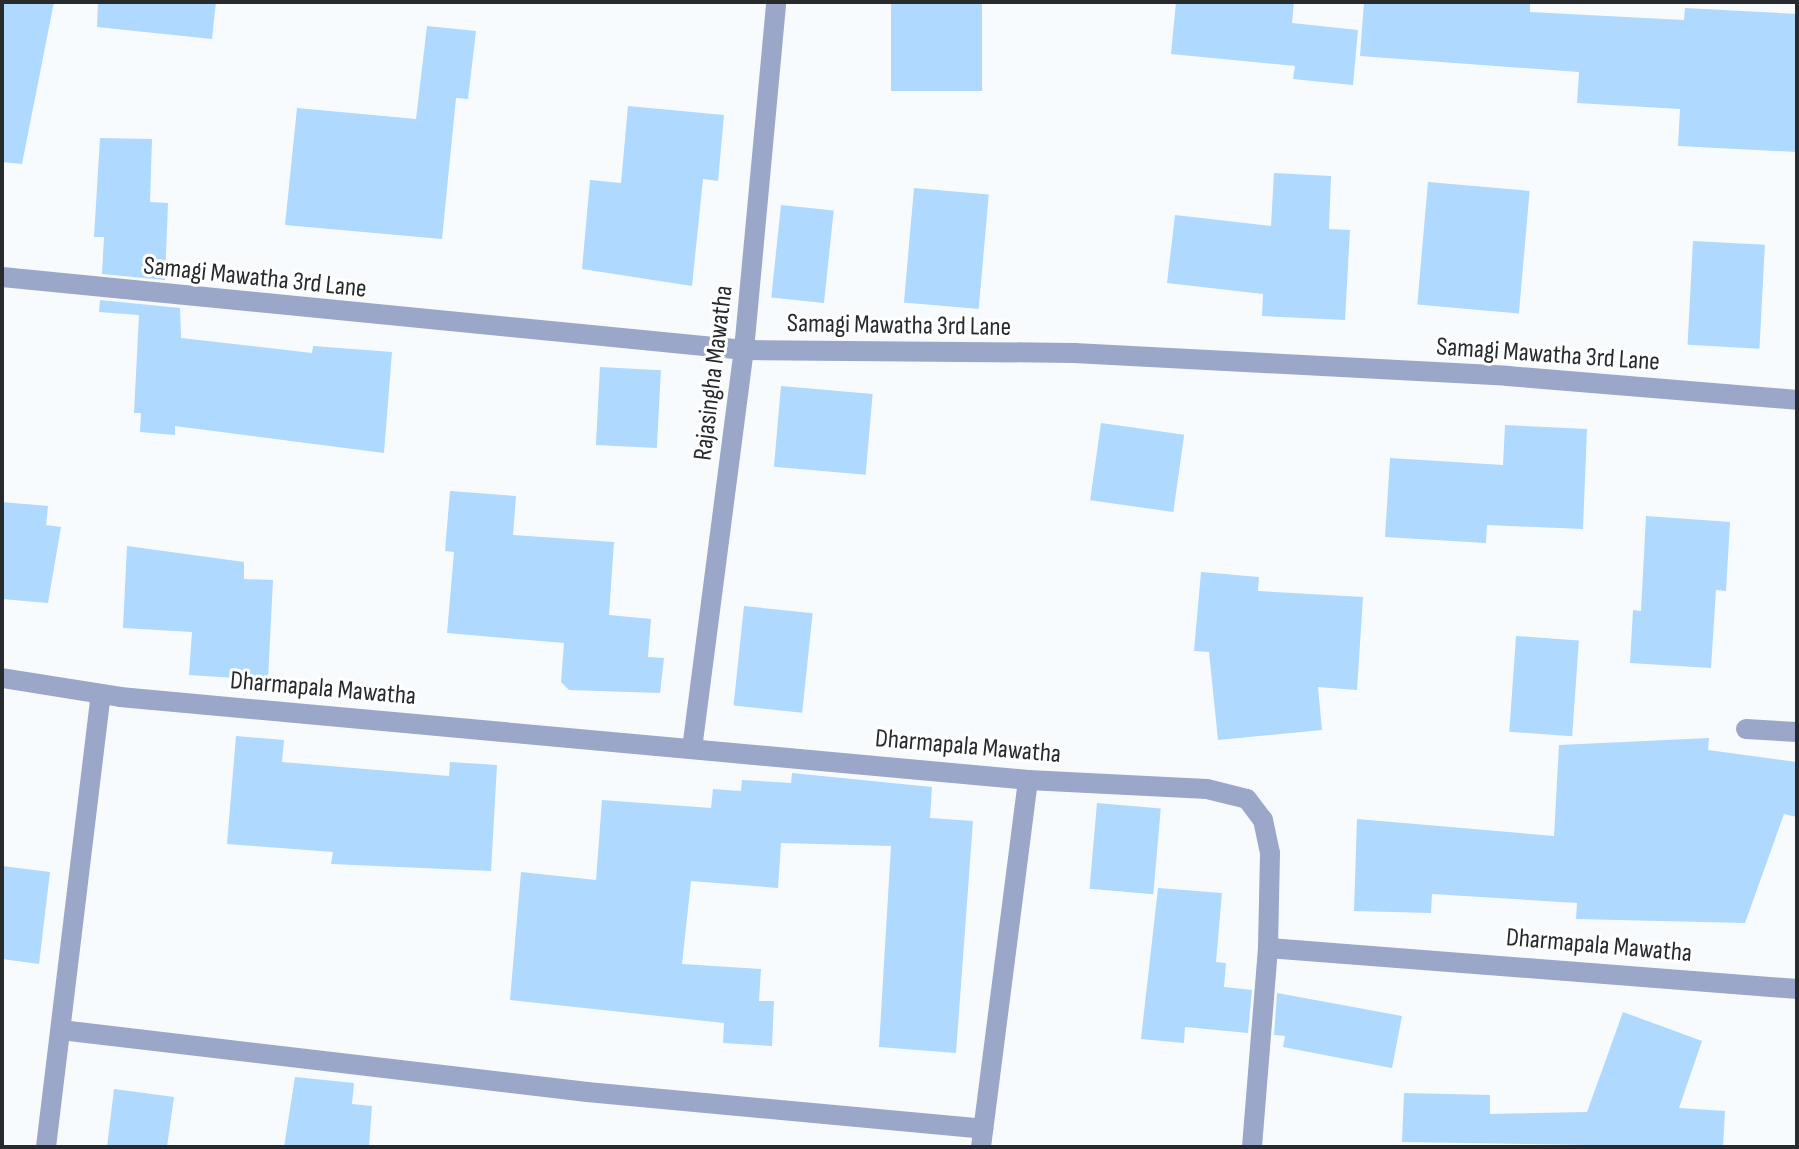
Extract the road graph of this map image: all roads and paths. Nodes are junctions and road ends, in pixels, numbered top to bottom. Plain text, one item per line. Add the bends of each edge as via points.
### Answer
1 (776, 2) edge
2 (2, 277) edge
3 (744, 350) junction
4 (1797, 400) edge
5 (2, 678) edge
6 (101, 694) junction
7 (1746, 729) dead end
8 (1797, 732) edge
9 (692, 749) junction
10 (1028, 780) junction
11 (1268, 948) junction
12 (1797, 989) edge
13 (61, 1030) junction
14 (982, 1138) edge
15 (46, 1147) edge
16 (1252, 1147) edge

1 - 3 street, Rajasingha Mawatha
2 - 3 street, Samagi Mawatha 3rd Lane
3 - 4 street, Samagi Mawatha 3rd Lane via 1074,353 1507,376
3 - 9 street, Rajasingha Mawatha
5 - 6 street, Dharmapala Mawatha
6 - 9 street, Dharmapala Mawatha
6 - 13 street
7 - 8 street
9 - 10 street, Dharmapala Mawatha
10 - 11 street, Dharmapala Mawatha via 1207,789 1247,799 1263,820 1270,853
10 - 14 street
11 - 12 street, Dharmapala Mawatha
11 - 16 street
13 - 14 street
13 - 15 street

